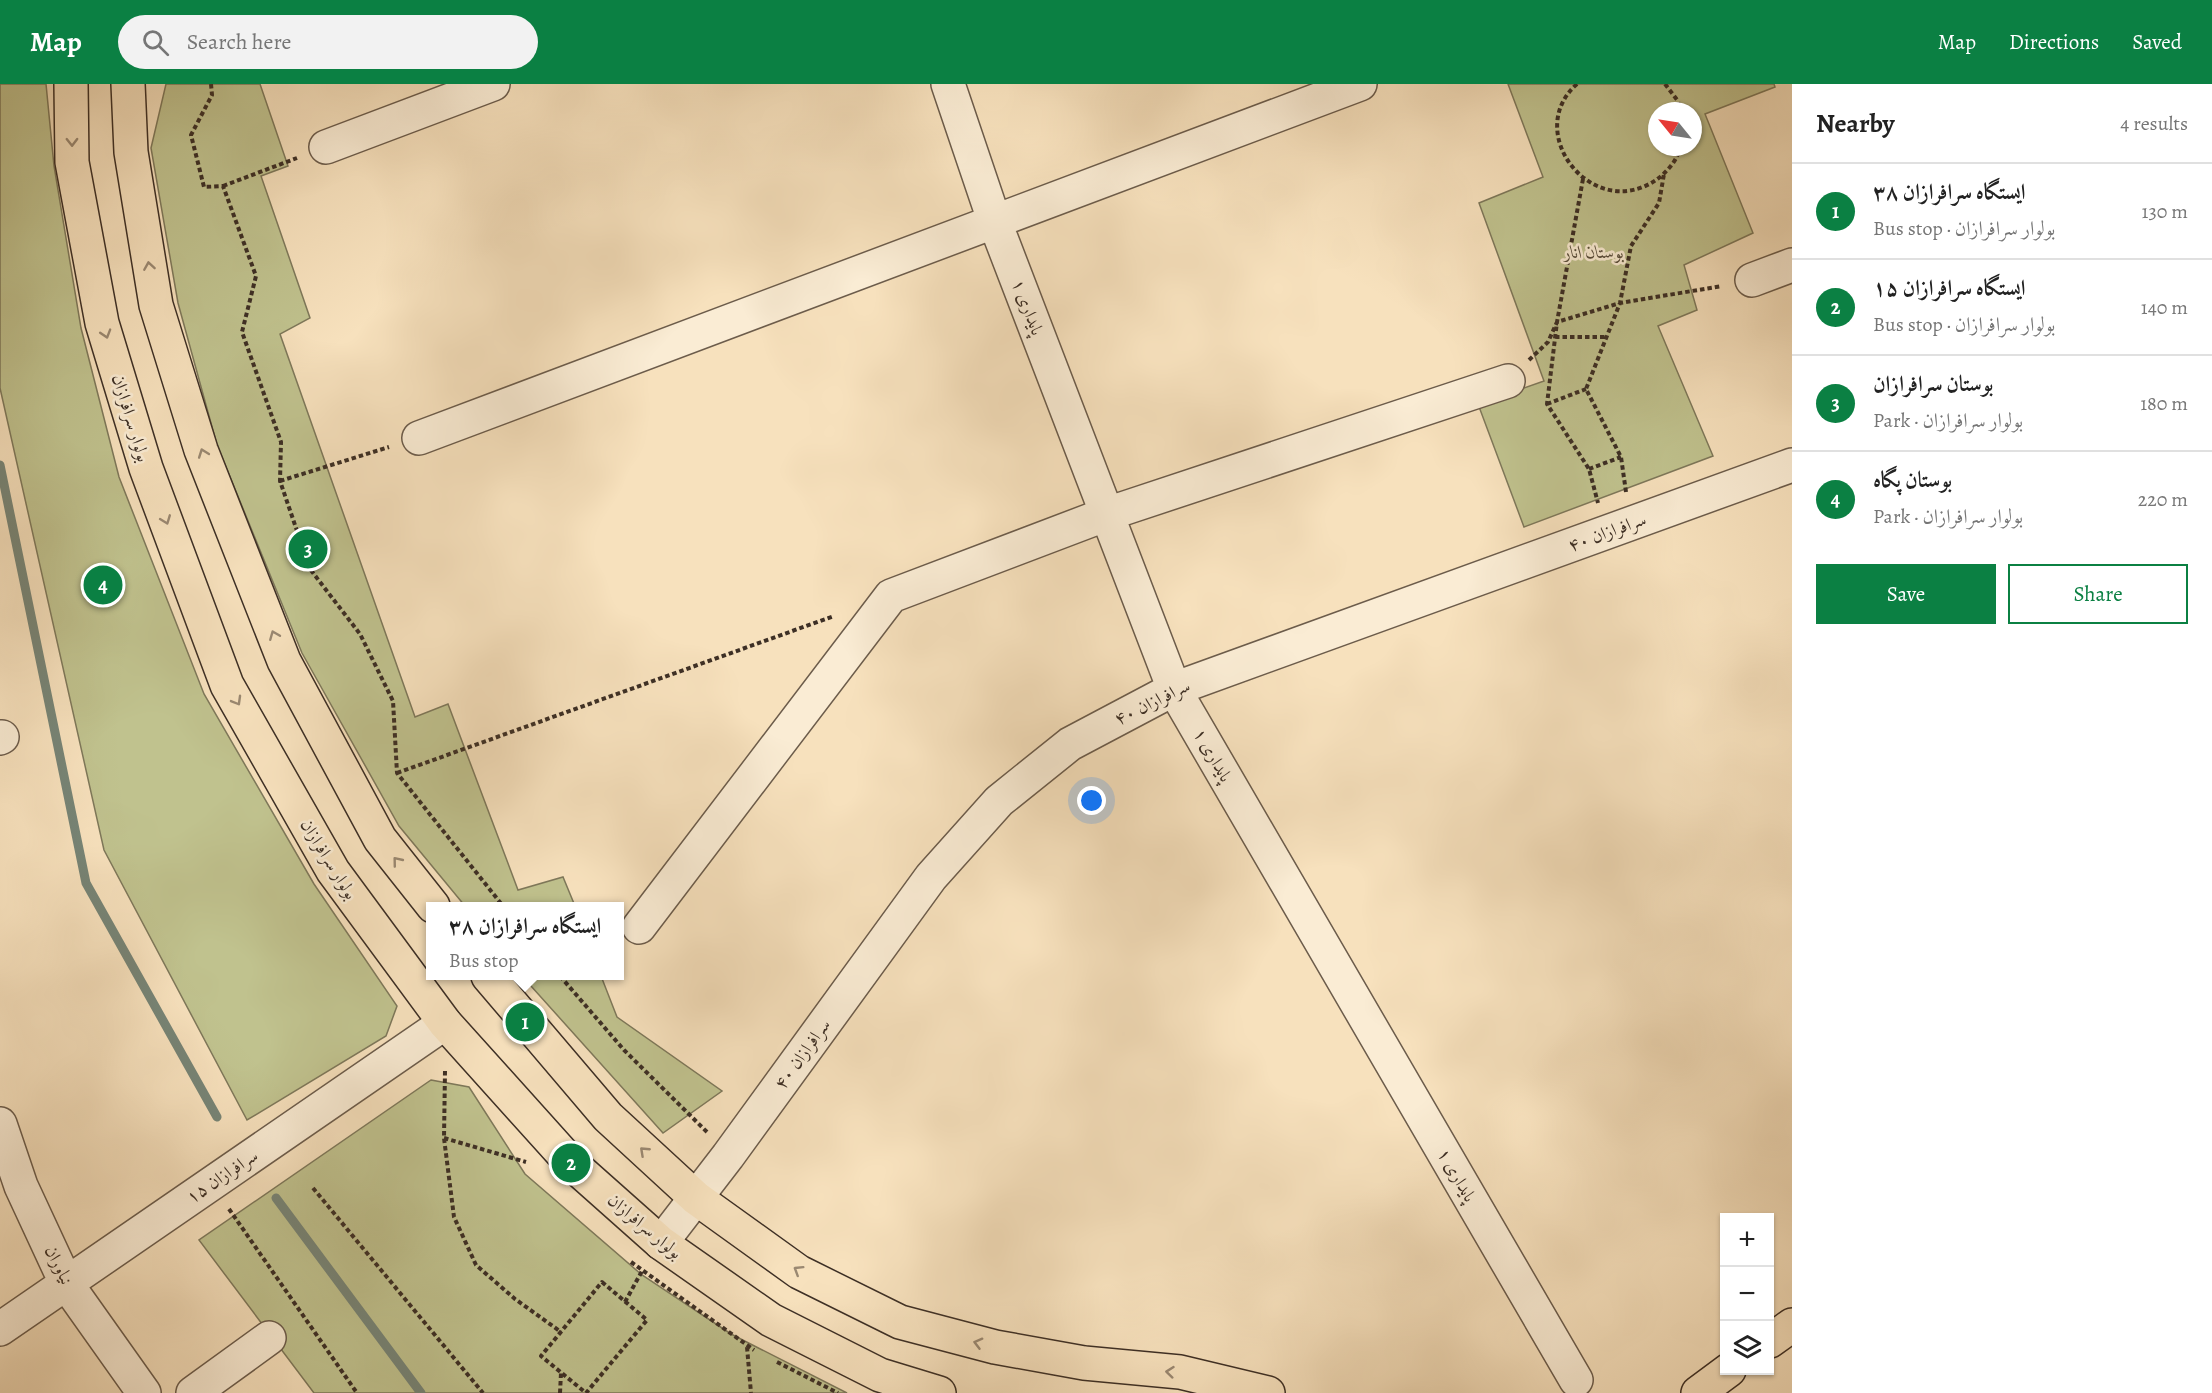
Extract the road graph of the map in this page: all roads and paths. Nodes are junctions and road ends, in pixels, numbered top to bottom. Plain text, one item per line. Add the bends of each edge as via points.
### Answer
1 (71, 84) edge
2 (128, 84) edge
3 (211, 84) edge
4 (493, 84) edge
5 (948, 84) edge
6 (1360, 84) edge
7 (1577, 84) edge
8 (1665, 84) edge
9 (1678, 102) edge
10 (326, 147) joint
11 (1675, 156) edge
12 (1664, 174) junction
13 (1583, 179) junction
14 (223, 186) junction
15 (994, 220) junction
16 (1792, 265) edge
17 (1752, 280) joint
18 (1620, 303) junction
19 (1557, 322) junction
20 (1555, 337) junction
21 (1607, 337) junction
22 (1508, 381) joint
23 (1586, 389) junction
24 (1547, 404) junction
25 (419, 438) joint
26 (1621, 458) junction
27 (1792, 465) edge
28 (1589, 469) junction
29 (280, 481) junction
30 (1107, 514) junction
31 (1619, 528) junction
32 (835, 616) dead end
33 (1174, 688) junction
34 (397, 773) junction
35 (430, 902) edge
36 (500, 902) edge
37 (639, 927) dead end
38 (492, 980) edge
39 (564, 980) edge
40 (445, 1023) junction
41 (0, 1124) edge
42 (728, 1156) junction
43 (212, 1183) junction
44 (10, 1186) edge
45 (313, 1188) dead end
46 (696, 1198) junction
47 (661, 1243) junction
48 (66, 1283) junction
49 (1792, 1325) edge
50 (0, 1329) edge
51 (561, 1332) junction
52 (269, 1338) dead end
53 (1774, 1338) edge
54 (747, 1346) dead end
55 (561, 1372) junction
56 (1723, 1375) edge
57 (1576, 1380) dead end
58 (144, 1393) edge
59 (193, 1393) edge
60 (357, 1393) edge
61 (483, 1393) edge
62 (560, 1393) edge
63 (751, 1393) edge
64 (939, 1393) edge
65 (1268, 1393) edge
66 (1698, 1393) edge

1 -> 40 main road, بولوار سرافرازان via 72,162 102,323 146,468 227,685 333,871
35 -> 2 main road via 380,839 284,661 201,450 156,305 131,152
3 - 14 path via 212,95 191,135 204,187
4 - 10 street
5 - 15 street, پایداری ۱
6 - 15 street
7 - 13 path via 1560,112 1558,137 1566,161
8 - 9 path
10 - 14 path
11 - 12 path
12 - 13 path via 1646,186 1625,191 1603,189
12 - 18 path via 1659,203 1631,246
13 - 19 path
14 - 29 path via 256,276 242,332 281,441
15 - 25 street
15 - 30 street, پایداری ۱
16 - 17 street
17 - 18 path
18 - 19 path
18 - 21 path
19 - 20 path
19 - 22 path via 1548,342
20 - 21 path
20 - 24 path
21 - 23 path
22 - 30 street
23 - 24 path
23 - 26 path
24 - 28 path
25 - 29 path
26 - 28 path
26 - 31 path
27 - 31 street, سرافرازان ۴۰
28 - 31 path
29 - 34 path via 309,568 360,634 393,701
30 - 33 street, پایداری ۱
30 - 37 street via 891,596
31 - 33 street, سرافرازان ۴۰
32 - 34 path
33 - 42 street, سرافرازان ۴۰ via 1070,744 999,801 931,877
33 - 57 street, پایداری ۱
34 - 36 path
46 -> 38 main road via 608,1118
39 - 42 path via 624,1050 691,1113
40 - 43 street, سرافرازان ۱۵
40 - 47 main road, بولوار سرافرازان via 571,1163
40 - 51 path via 444,1138 454,1217 476,1265
41 - 44 street, نیاوران
42 - 46 street, سرافرازان ۴۰
43 - 48 street, سرافرازان ۱۵
43 - 60 path
44 - 48 street, نیاوران
45 - 61 path
46 - 47 street, سرافرازان ۴۰
65 -> 46 main road via 1179,1372 1084,1364 995,1347 900,1322 799,1272
47 - 64 main road, بولوار سرافرازان via 771,1320 880,1375
48 - 50 street, سرافرازان ۱۵
48 - 58 street, نیاوران
49 - 53 main road
51 - 55 path via 541,1356
51 - 55 path via 602,1282 647,1320 586,1393
52 - 59 street
54 - 63 path
55 - 62 path
56 - 66 main road

